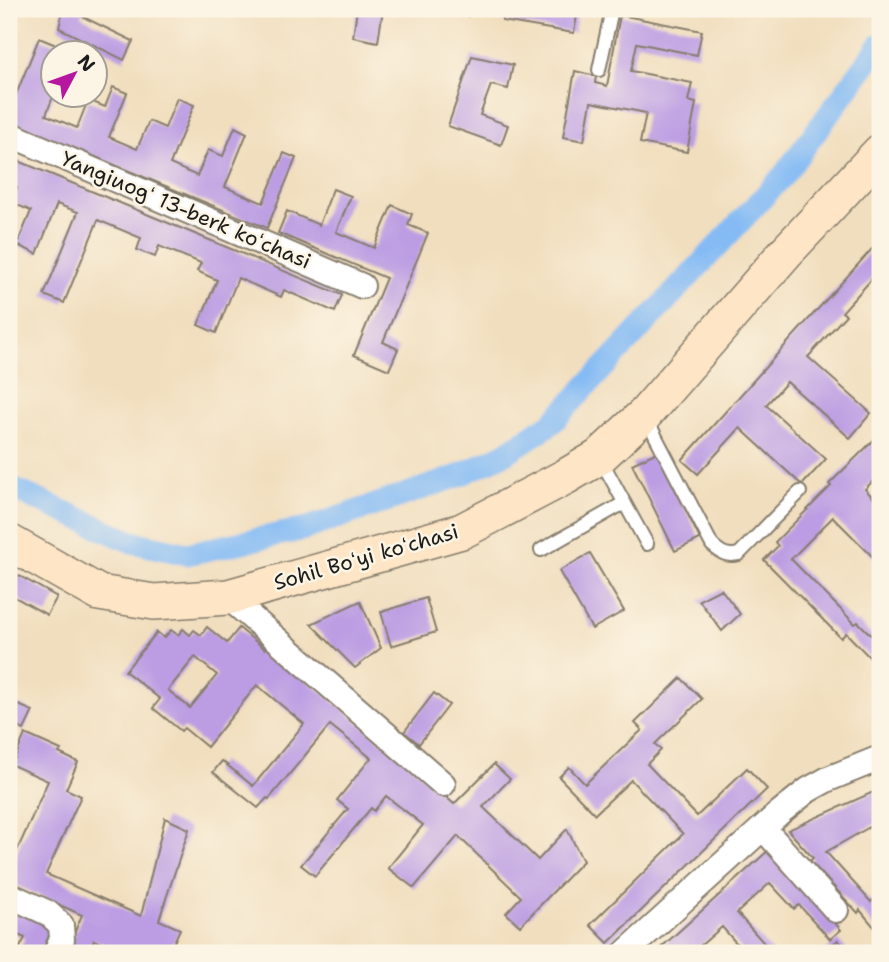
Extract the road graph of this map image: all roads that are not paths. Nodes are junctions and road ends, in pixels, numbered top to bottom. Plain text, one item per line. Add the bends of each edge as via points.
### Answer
1 (612, 9) edge
2 (599, 70) dead end
3 (9, 134) edge
4 (880, 152) edge
5 (362, 286) dead end
6 (645, 415) junction
7 (599, 457) junction
8 (800, 492) dead end
9 (624, 503) junction
10 (9, 542) edge
11 (647, 544) dead end
12 (541, 550) dead end
13 (228, 597) junction
14 (880, 758) edge
15 (443, 784) dead end
16 (764, 829) junction
17 (9, 895) edge
18 (836, 910) dead end
19 (56, 953) edge
20 (625, 953) edge

1 - 2 lane
3 - 5 street, Yangiиogʻ 13-berk koʻchasi
4 - 6 main road, Sohil Boʻyi koʻchasi via 777,261
6 - 7 main road, Sohil Boʻyi koʻchasi
6 - 8 lane via 712,545 721,553 739,554
7 - 9 lane
7 - 13 main road, Sohil Boʻyi koʻchasi via 462,531
9 - 11 lane
9 - 12 lane
10 - 13 main road, Sohil Boʻyi koʻchasi via 99,593 154,602
13 - 15 street
14 - 16 street via 808,790
16 - 18 street
16 - 20 street
17 - 19 street via 48,913 61,925

